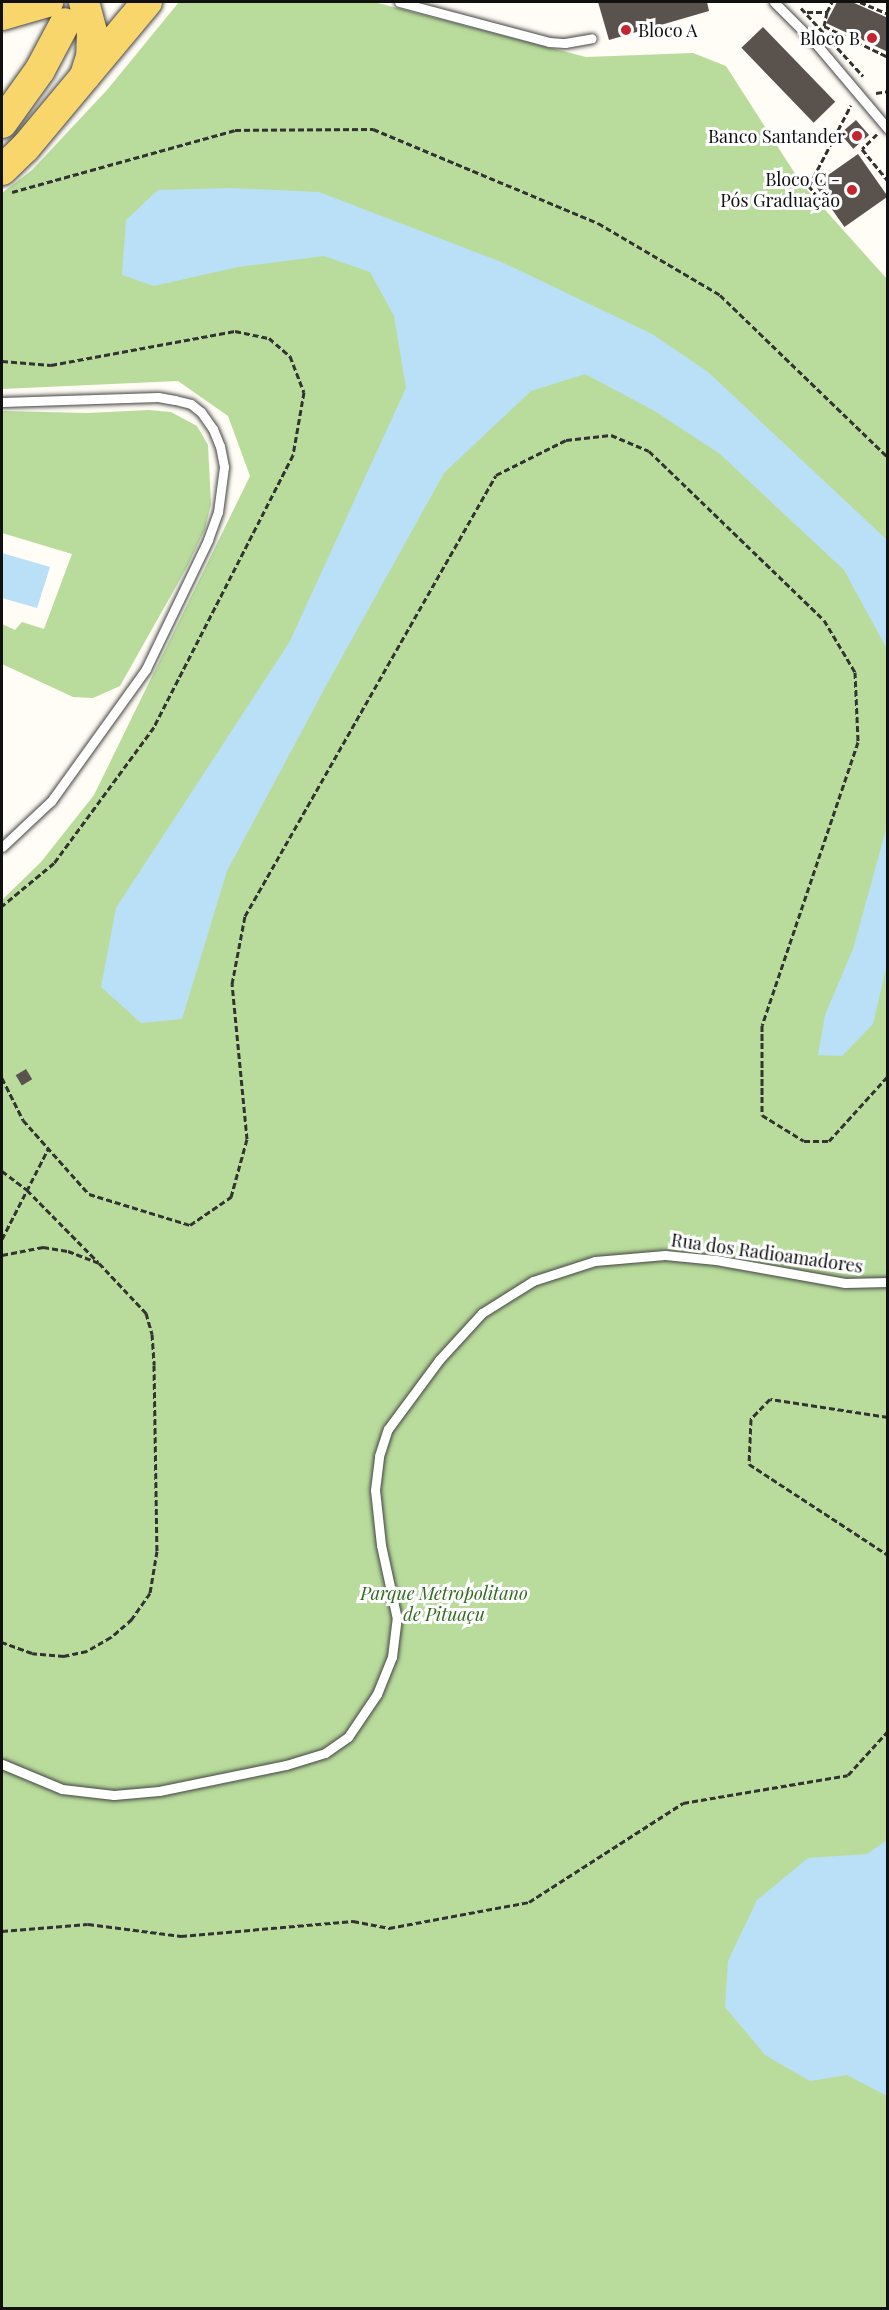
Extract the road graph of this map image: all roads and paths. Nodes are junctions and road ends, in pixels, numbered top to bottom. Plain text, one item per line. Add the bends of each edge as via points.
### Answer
1 (12, 2) edge
2 (147, 2) edge
3 (399, 2) edge
4 (774, 2) edge
5 (832, 2) edge
6 (860, 2) edge
7 (2, 9) edge
8 (65, 9) edge
9 (805, 12) dead end
10 (827, 12) junction
11 (888, 14) edge
12 (2, 15) edge
13 (592, 38) dead end
14 (888, 57) edge
15 (84, 79) junction
16 (888, 91) edge
17 (876, 93) dead end
18 (859, 109) dead end
19 (2, 123) edge
20 (872, 126) dead end
21 (888, 129) edge
22 (2, 170) edge
23 (888, 181) edge
24 (2, 195) edge
25 (827, 201) dead end
26 (2, 362) edge
27 (2, 402) edge
28 (888, 457) edge
29 (2, 847) edge
30 (2, 906) edge
31 (888, 1076) edge
32 (2, 1078) edge
33 (48, 1149) junction
34 (2, 1171) edge
35 (27, 1190) junction
36 (2, 1239) edge
37 (2, 1255) edge
38 (99, 1263) junction
39 (888, 1282) edge
40 (888, 1417) edge
41 (888, 1555) edge
42 (2, 1642) edge
43 (888, 1731) edge
44 (2, 1764) edge
45 (2, 1931) edge

1 - 7 main road
2 - 15 main road
3 - 13 lane via 549,42
4 - 21 lane via 817,45
5 - 10 path
6 - 11 path
8 - 12 main road
8 - 15 main road via 92,32 91,57
8 - 19 main road via 40,70
9 - 10 path
10 - 14 path via 824,26
15 - 22 main road
16 - 17 path
18 - 25 path via 853,101 809,186 823,204
20 - 23 path via 878,134 862,149
24 - 28 path via 235,129 373,129 598,223 720,295
26 - 30 path via 51,365 235,331 269,338 290,356 304,392 293,455 154,727 54,863
27 - 29 lane via 158,397 191,404 213,429 224,467 218,512 208,540 146,669 51,801
31 - 33 path via 829,1141 804,1141 762,1115 762,1025 858,742 855,672 816,612 649,451 611,435 566,440 496,475 245,916 232,984 247,1139 231,1197 190,1225 89,1194
32 - 33 path via 23,1120
33 - 35 path
34 - 35 path
35 - 36 path
35 - 38 path
37 - 38 path via 43,1247 68,1251
38 - 42 path via 146,1314 152,1334 157,1551 150,1593 132,1619 87,1651 64,1656 32,1653
39 - 44 lane, Rua dos Radioamadores via 845,1283 665,1255 596,1261 533,1281 482,1313 439,1360 388,1429 379,1456 375,1490 381,1545 397,1619 392,1657 377,1694 348,1737 325,1753 286,1765 159,1791 114,1795 62,1789
40 - 41 path via 770,1399 751,1419 749,1464
43 - 45 path via 848,1775 683,1803 529,1902 389,1928 353,1921 181,1936 87,1924

